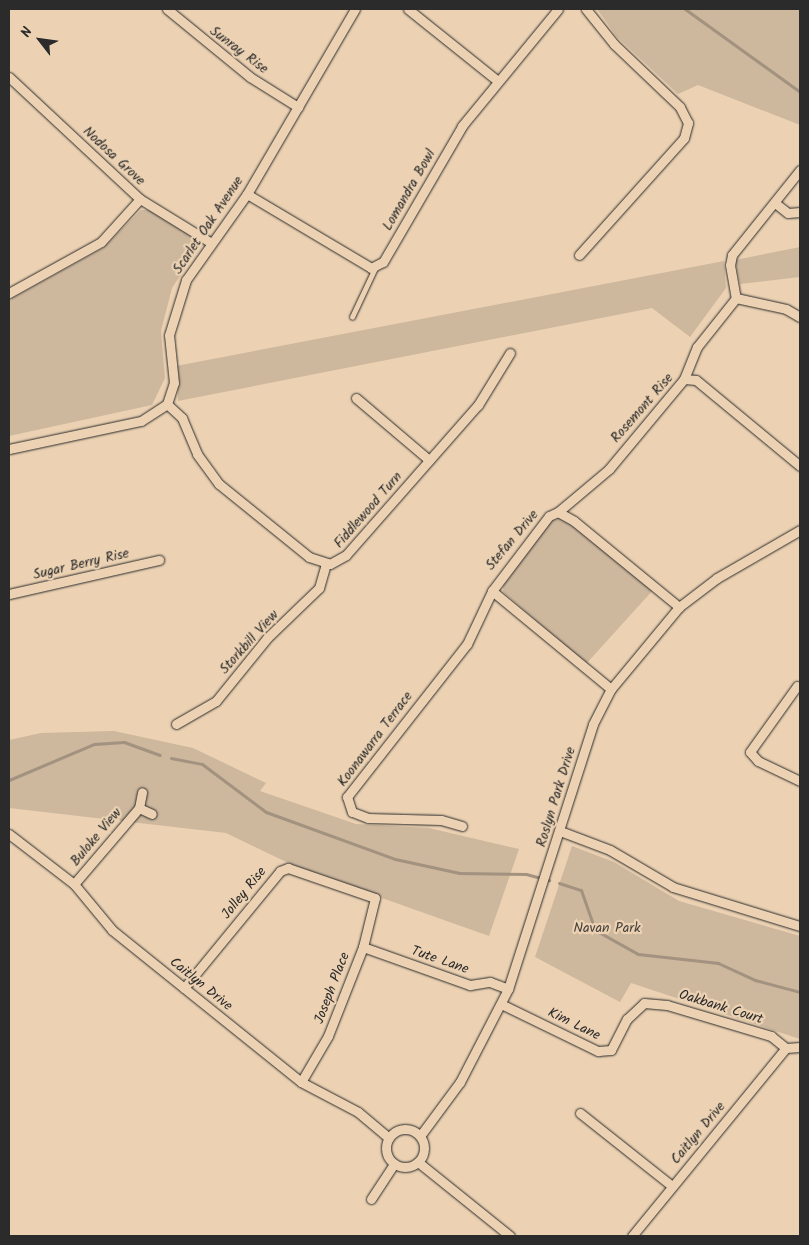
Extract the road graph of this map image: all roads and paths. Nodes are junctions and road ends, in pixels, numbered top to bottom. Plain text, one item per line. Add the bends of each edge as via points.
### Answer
1 (167, 9) edge
2 (355, 9) edge
3 (408, 9) edge
4 (558, 9) edge
5 (586, 9) edge
6 (9, 77) edge
7 (498, 81) junction
8 (298, 107) junction
9 (800, 170) edge
10 (247, 194) junction
11 (140, 199) junction
12 (775, 203) junction
13 (800, 212) edge
14 (210, 242) junction
15 (579, 255) dead end
16 (376, 266) junction
17 (9, 293) edge
18 (736, 298) junction
19 (352, 317) dead end
20 (800, 317) edge
21 (510, 352) dead end
22 (684, 379) junction
23 (356, 398) dead end
24 (167, 404) junction
25 (9, 449) edge
26 (430, 460) junction
27 (800, 466) edge
28 (558, 512) junction
29 (800, 530) edge
30 (159, 560) dead end
31 (326, 564) junction
32 (492, 591) junction
33 (9, 594) edge
34 (679, 608) junction
35 (797, 686) dead end
36 (611, 689) junction
37 (176, 724) dead end
38 (800, 781) edge
39 (142, 792) dead end
40 (138, 808) junction
41 (152, 814) dead end
42 (462, 826) dead end
43 (560, 830) junction
44 (9, 834) edge
45 (74, 884) junction
46 (375, 898) joint
47 (800, 926) edge
48 (363, 947) junction
49 (184, 988) junction
50 (508, 989) junction
51 (644, 1003) joint
52 (501, 1004) junction
53 (800, 1047) edge
54 (786, 1048) junction
55 (301, 1082) junction
56 (580, 1113) dead end
57 (420, 1136) junction
58 (389, 1138) junction
59 (418, 1162) junction
60 (394, 1164) junction
61 (672, 1186) junction
62 (371, 1199) dead end
63 (510, 1236) edge
64 (632, 1236) edge

1 - 8 street, Sunray Rise via 250,77
2 - 8 street, Scarlet Oak Avenue
3 - 7 street
4 - 7 street, Lomandra Bowl
5 - 15 street via 614,44 680,107 688,123 684,138
6 - 11 street, Nodosa Grove
7 - 16 street, Lomandra Bowl via 462,126 383,262
8 - 10 street, Scarlet Oak Avenue
9 - 12 street
10 - 14 street, Scarlet Oak Avenue
10 - 16 street via 372,268
11 - 14 street, Nodosa Grove
11 - 17 street via 101,242
12 - 13 street via 788,213
12 - 18 street via 732,255
14 - 24 street, Scarlet Oak Avenue via 186,280 175,307 169,348 174,383
16 - 19 lane
18 - 20 street via 786,309
18 - 22 street via 696,347
21 - 26 street, Fiddlewood Turn via 478,405
22 - 27 street, Rosemont Rise via 696,380
22 - 28 street, Rosemont Rise via 609,469
23 - 26 street
24 - 25 street via 141,421
24 - 31 street via 182,418 197,454 219,484 309,557
26 - 31 street, Fiddlewood Turn via 341,560
28 - 32 street, Stefan Drive via 543,523
28 - 34 street, Stefan Drive via 574,520
29 - 34 street, Roslyn Park Drive via 717,578
30 - 33 street, Sugar Berry Rise
31 - 37 street, Storkbill View via 319,588 267,638 216,701
32 - 36 street, Stefan Drive
32 - 42 street, Koonawarra Terrace via 467,644 347,797 352,812 368,818 441,820
34 - 36 street, Roslyn Park Drive
35 - 38 street via 750,752 758,761
36 - 43 street, Roslyn Park Drive via 593,724
39 - 40 street, Buloke View
40 - 41 street, Buloke View
40 - 45 street, Buloke View
43 - 47 street via 610,850 672,888
43 - 50 street, Roslyn Park Drive
44 - 45 street, Caitlyn Drive
45 - 49 street, Caitlyn Drive via 112,930
46 - 48 street, Joseph Place
46 - 49 street, Jolley Rise via 288,868 280,871
48 - 50 street, Tute Lane via 470,985 490,982
48 - 55 street, Joseph Place via 328,1036
49 - 55 street, Caitlyn Drive
50 - 52 street, Roslyn Park Drive
51 - 52 street, Kim Lane via 627,1020 611,1050 604,1052
51 - 54 street, Oakbank Court via 667,1005 771,1036
52 - 57 street, Roslyn Park Drive via 460,1082
53 - 54 street
54 - 61 street, Caitlyn Drive
55 - 58 street, Caitlyn Drive via 358,1112
56 - 61 street
57 - 58 street via 405,1129
57 - 59 street via 424,1149
58 - 60 street via 387,1153
59 - 60 street via 406,1167
59 - 63 street
60 - 62 street
61 - 64 street, Caitlyn Drive

